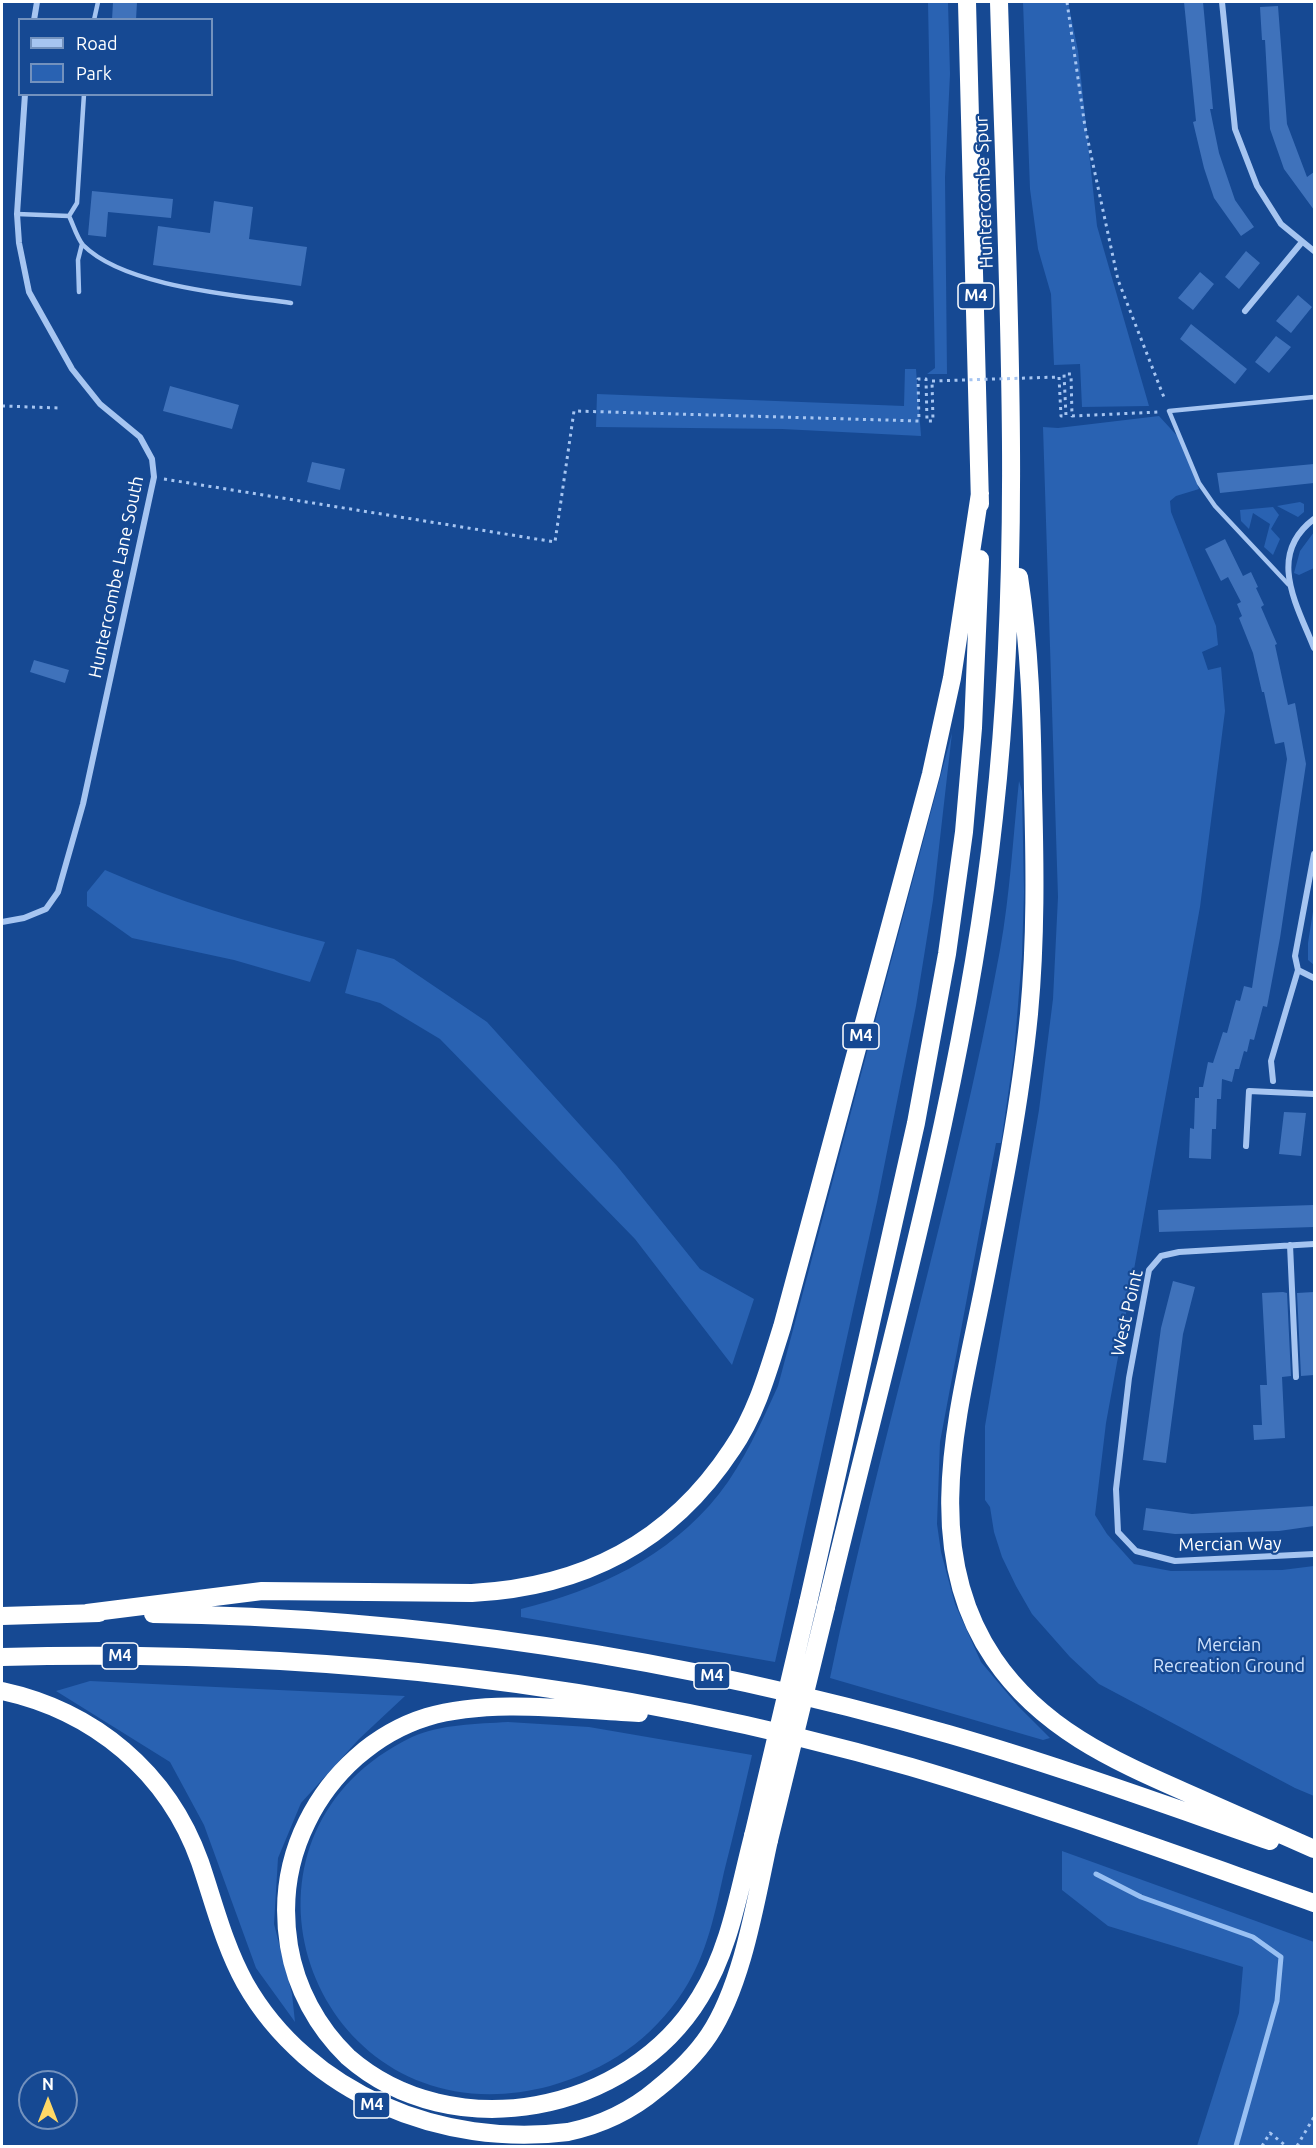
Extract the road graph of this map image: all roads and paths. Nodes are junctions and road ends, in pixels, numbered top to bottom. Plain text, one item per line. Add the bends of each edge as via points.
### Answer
1 (37, 2) edge
2 (98, 2) edge
3 (967, 2) edge
4 (999, 2) edge
5 (1067, 2) edge
6 (1222, 2) edge
7 (34, 18) edge
8 (94, 18) edge
9 (25, 96) edge
10 (84, 96) edge
11 (17, 214) junction
12 (69, 216) junction
13 (1302, 243) junction
14 (82, 244) junction
15 (1314, 251) edge
16 (79, 292) dead end
17 (291, 303) dead end
18 (1245, 311) dead end
19 (1314, 397) edge
20 (2, 406) edge
21 (60, 408) dead end
22 (1169, 411) junction
23 (1151, 413) dead end
24 (154, 477) junction
25 (980, 493) junction
26 (1314, 519) edge
27 (1011, 525) junction
28 (1288, 584) junction
29 (1314, 648) edge
30 (1314, 854) edge
31 (2, 922) edge
32 (1298, 970) junction
33 (1314, 978) edge
34 (1273, 1081) dead end
35 (1314, 1094) edge
36 (1246, 1146) dead end
37 (1314, 1244) edge
38 (1290, 1245) junction
39 (1296, 1377) dead end
40 (1119, 1533) joint
41 (1314, 1554) edge
42 (817, 1605) junction
43 (87, 1613) junction
44 (2, 1616) edge
45 (2, 1657) edge
46 (2, 1691) edge
47 (700, 1715) junction
48 (761, 1838) junction
49 (1314, 1849) edge
50 (1314, 1857) edge
51 (1314, 1903) edge
52 (1314, 2117) edge
53 (1262, 2146) edge
54 (1286, 2146) edge
55 (1297, 2146) edge

1 - 7 street
2 - 8 lane
3 - 25 highway, Huntercombe Spur / M4
4 - 27 highway, Huntercombe Spur / M4
5 - 22 path via 1085,127 1118,280
6 - 13 street via 1235,129 1257,186 1281,224
9 - 11 street, Huntercombe Lane South
10 - 12 lane via 77,203
11 - 12 lane
11 - 24 street, Huntercombe Lane South via 28,292 72,369 100,404 140,437 152,459
12 - 14 lane
13 - 15 street
13 - 18 street
14 - 16 lane
14 - 17 lane via 104,260 146,278 192,290
19 - 22 lane
20 - 21 path
22 - 28 lane via 1199,483 1215,506
23 - 24 path, bridge via 1072,416 1071,374 1064,374 1066,416 1061,416 1059,377 932,381 933,421 927,421 926,379 918,379 919,421 574,411 555,542
24 - 31 street, Huntercombe Lane South via 83,804 58,891 46,909
25 - 42 highway, M4 via 977,673 952,924 916,1123
25 - 43 highway, M4 via 952,678 931,774 782,1327 744,1427 701,1491 664,1527 631,1549 554,1582 463,1594 262,1591
26 - 28 street via 1290,549
27 - 42 highway, M4 via 1002,739 971,985 922,1214
27 - 49 highway, M4 via 1028,630 1035,862 1032,980 1009,1154 951,1456 955,1561 969,1609 993,1658 1023,1696 1055,1725 1130,1767
28 - 29 street
30 - 32 street via 1295,956
32 - 33 street
32 - 34 street via 1271,1061
35 - 36 street via 1249,1091
37 - 38 street, West Point
38 - 39 street
38 - 40 street, West Point via 1179,1252 1161,1256 1149,1270 1127,1389 1116,1489
40 - 41 street, Mercian Way via 1136,1551 1175,1561
42 - 48 highway, M4, bridge
43 - 44 highway, M4
43 - 50 highway, M4 via 219,1615 411,1627 568,1648 712,1676 948,1734
45 - 47 highway, M4 via 238,1657 377,1666 540,1686
46 - 48 highway, M4 via 40,1701 83,1720 142,1767 170,1802 190,1840 228,1947 246,1984 294,2046 370,2104 412,2122 451,2132 519,2138 572,2131 614,2117 674,2076 700,2048 721,2013 742,1955
47 - 48 highway, M4 via 495,1708 428,1716 388,1734 347,1765 332,1782 310,1815 296,1849 286,1919 298,1982 317,2019 338,2046 365,2071 407,2097 447,2109 489,2113 534,2108 582,2096 618,2078 679,2028 701,1996 725,1943
47 - 51 highway, M4 via 932,1774 1108,1830
52 - 55 path
53 - 54 path via 1270,2133

